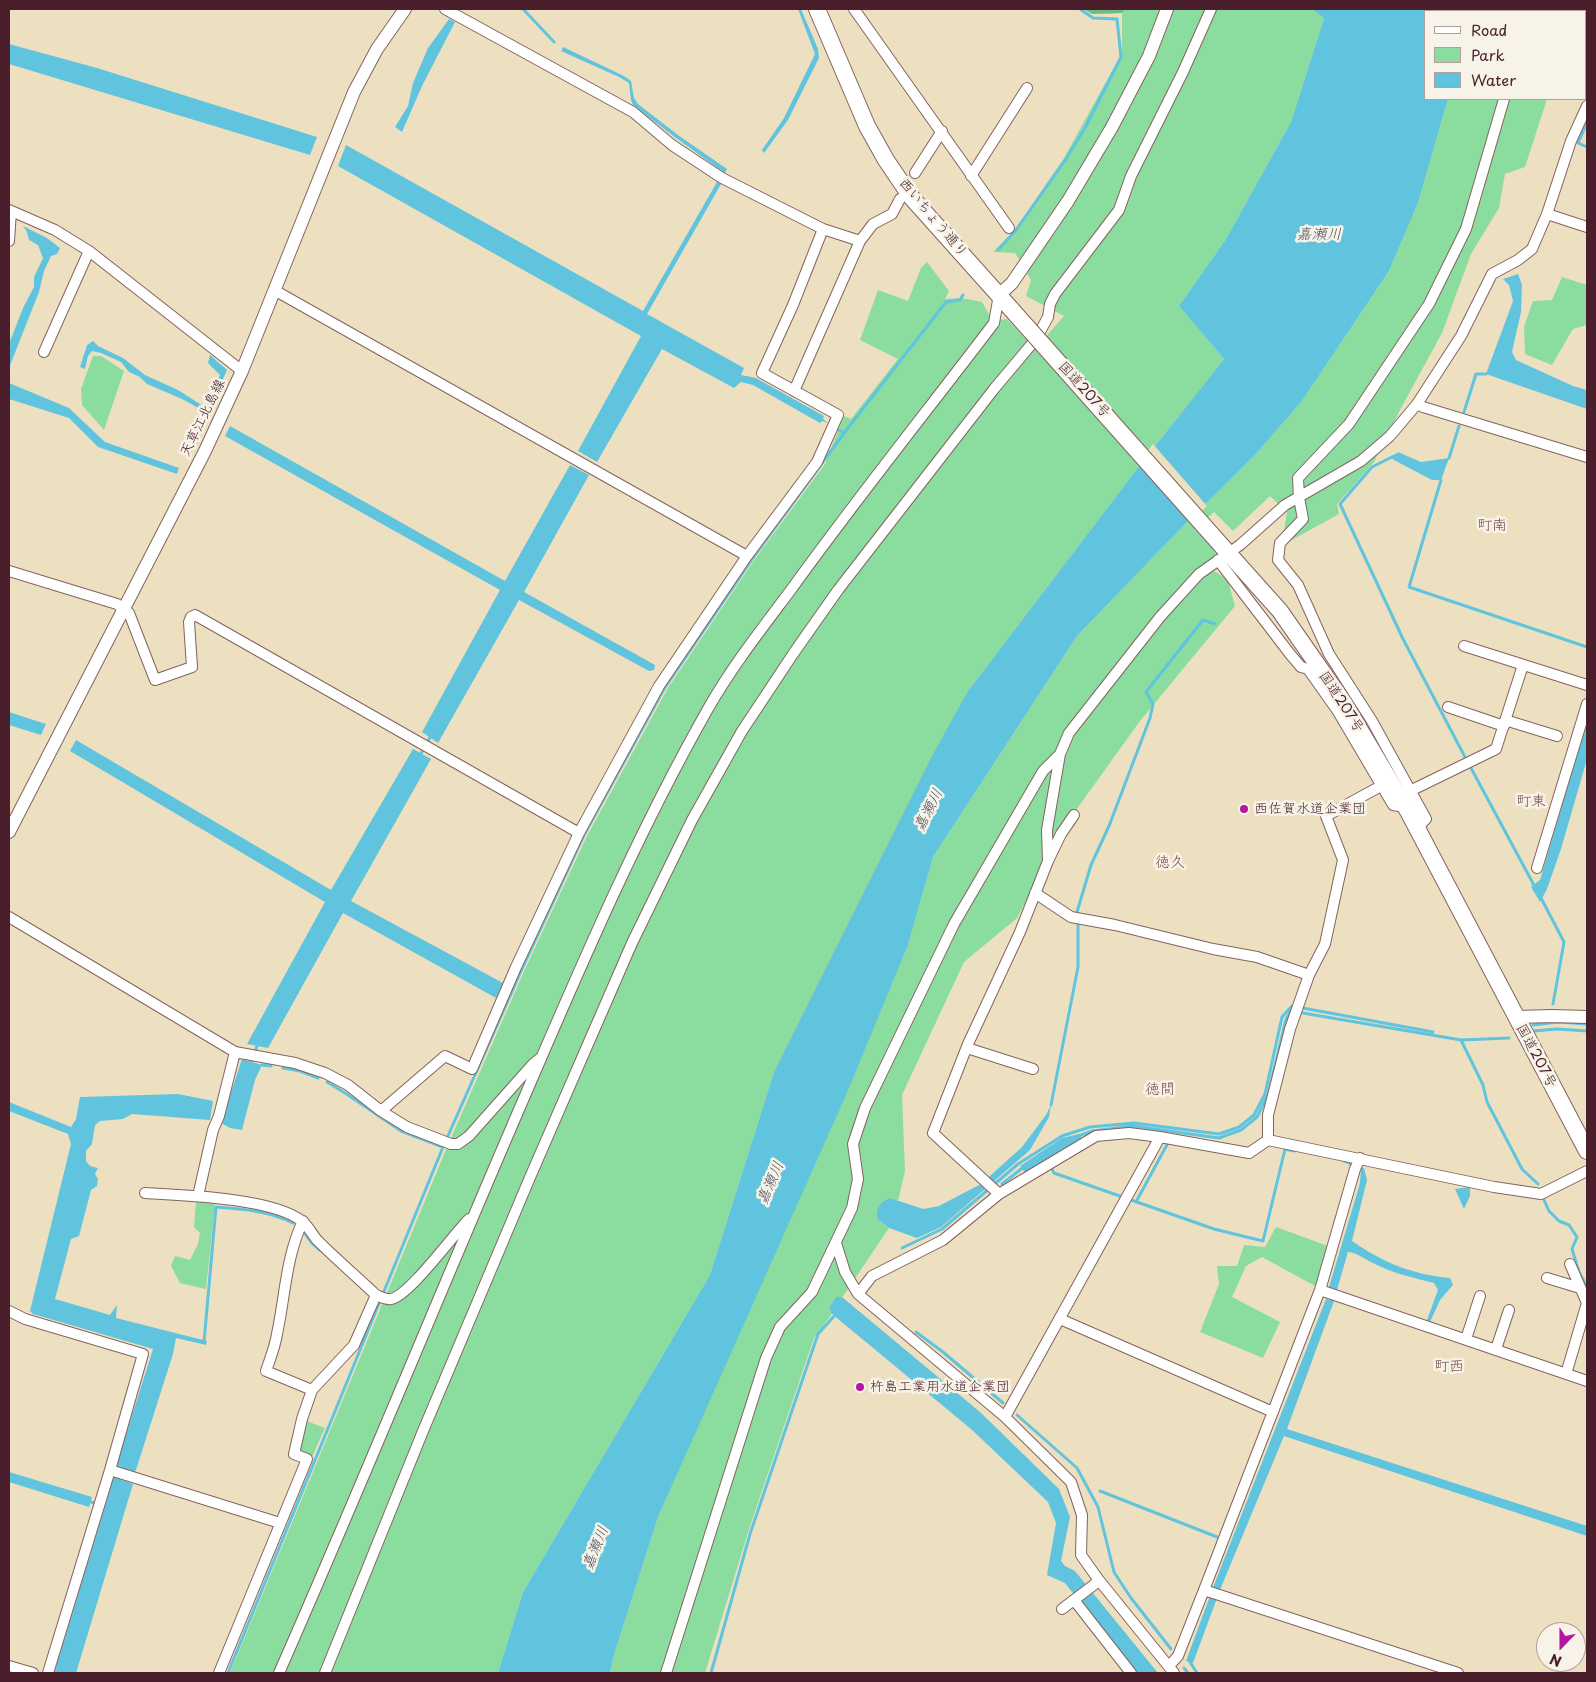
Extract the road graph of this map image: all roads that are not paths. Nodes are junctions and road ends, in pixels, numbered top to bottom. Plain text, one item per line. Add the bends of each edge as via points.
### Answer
1 (405, 9) edge
2 (445, 9) edge
3 (817, 9) edge
4 (854, 9) edge
5 (1167, 9) edge
6 (1211, 9) edge
7 (1027, 88) dead end
8 (1504, 100) edge
9 (1587, 106) edge
10 (942, 132) junction
11 (915, 173) dead end
12 (972, 176) junction
13 (900, 199) dead end
14 (10, 211) edge
15 (1547, 214) junction
16 (1587, 227) edge
17 (1009, 228) dead end
18 (823, 229) junction
19 (9, 240) edge
20 (860, 241) junction
21 (89, 251) junction
22 (274, 290) junction
23 (999, 295) junction
24 (1012, 310) joint
25 (44, 352) dead end
26 (242, 371) junction
27 (794, 390) junction
28 (1417, 404) junction
29 (1587, 457) edge
30 (1299, 498) junction
31 (1222, 553) junction
32 (747, 556) junction
33 (9, 571) edge
34 (124, 609) junction
35 (1464, 646) dead end
36 (1523, 664) junction
37 (1587, 685) edge
38 (1587, 704) edge
39 (1448, 707) dead end
40 (1504, 723) junction
41 (1556, 736) dead end
42 (1060, 754) junction
43 (1381, 786) junction
44 (1410, 790) junction
45 (1405, 807) junction
46 (1074, 815) dead end
47 (1418, 831) junction
48 (9, 832) edge
49 (579, 833) junction
50 (1048, 861) junction
51 (1537, 868) dead end
52 (1035, 893) junction
53 (9, 917) edge
54 (1309, 975) junction
55 (1516, 1017) junction
56 (1587, 1017) edge
57 (967, 1048) junction
58 (236, 1052) junction
59 (542, 1057) junction
60 (1033, 1068) dead end
61 (381, 1111) junction
62 (1168, 1138) junction
63 (1268, 1140) junction
64 (1587, 1151) edge
65 (1360, 1158) junction
66 (1587, 1171) edge
67 (996, 1192) junction
68 (145, 1193) dead end
69 (198, 1196) junction
70 (474, 1214) junction
71 (302, 1221) junction
72 (836, 1243) junction
73 (1570, 1264) dead end
74 (1547, 1278) dead end
75 (1580, 1288) junction
76 (1328, 1293) junction
77 (858, 1294) junction
78 (1480, 1296) dead end
79 (381, 1297) junction
80 (1509, 1310) dead end
81 (9, 1311) edge
82 (1060, 1319) junction
83 (1466, 1339) junction
84 (1496, 1349) junction
85 (1566, 1374) junction
86 (1587, 1380) edge
87 (312, 1390) junction
88 (1273, 1412) junction
89 (1005, 1417) junction
90 (120, 1472) junction
91 (280, 1522) junction
92 (1096, 1581) junction
93 (1206, 1591) junction
94 (1074, 1599) junction
95 (1062, 1609) dead end
96 (9, 1666) edge
97 (1172, 1670) edge
98 (33, 1673) edge
99 (48, 1673) edge
100 (219, 1673) edge
101 (279, 1673) edge
102 (325, 1673) edge
103 (666, 1673) edge
104 (1131, 1673) edge
105 (1458, 1673) edge

1 - 22 street, 天草江北島線 via 377,49 354,92
2 - 18 street via 633,112 672,145 722,178
3 - 23 highway, 西いちょう通り via 867,126 886,160 911,197
4 - 10 street
5 - 23 street via 1149,56 1112,127 1068,201 1012,283
6 - 102 street via 1130,176 1119,210 1055,294 1036,339 838,590 793,654 742,731 692,820 632,943 527,1184
7 - 12 street
8 - 30 street via 1466,229 1429,304 1349,424 1298,478
9 - 15 street via 1571,141
10 - 11 street
10 - 12 street
12 - 17 street
13 - 20 street via 892,214 873,224
14 - 19 street
14 - 21 street via 55,230
15 - 16 street
15 - 28 street via 1532,249 1492,274 1461,336
18 - 20 street
18 - 27 street via 762,373
20 - 27 street
21 - 25 street
21 - 26 street
22 - 26 street, 天草江北島線
22 - 32 street
23 - 24 highway, 西いちょう通り
23 - 59 street via 994,323 827,539 711,705 618,886
24 - 31 highway, 国道207号, bridge
26 - 34 street, 天草江北島線
27 - 32 street via 838,414 817,462
28 - 29 street
28 - 30 street via 1390,436 1361,461
30 - 31 street via 1285,505 1240,545
30 - 44 street via 1303,519 1280,542 1278,560 1298,585 1329,654 1372,721
31 - 42 street via 1160,617 1069,733
31 - 43 street via 1290,654 1308,670 1337,710
31 - 45 highway, 国道207号 via 1280,611 1344,703
32 - 49 street via 660,686
33 - 34 street via 117,604
34 - 48 street, 天草江北島線
34 - 49 street via 129,613 155,680 192,667 189,622 194,615
35 - 36 street
36 - 37 street
36 - 40 street
38 - 51 street
39 - 40 street
40 - 41 street
40 - 44 street via 1496,749
42 - 50 street via 1047,830
42 - 72 street via 1043,771 954,924 865,1108 853,1144 858,1179 852,1208
43 - 45 street via 1393,805
43 - 54 street via 1326,816 1343,860 1325,944
44 - 47 street via 1426,819
45 - 47 highway, 国道207号
46 - 50 street
47 - 55 highway, 国道207号
49 - 61 street via 472,1069 445,1056
50 - 52 street
52 - 54 street via 1071,917 1257,957
52 - 57 street
53 - 58 street
54 - 63 street via 1268,1115
55 - 56 street
55 - 64 highway, 国道207号
57 - 60 street
57 - 67 street via 933,1133
58 - 61 street via 296,1062 325,1073 348,1085
58 - 69 street
59 - 61 street via 458,1144 407,1127
59 - 70 street
62 - 63 street via 1250,1154
62 - 67 street via 1129,1133 1096,1136
62 - 82 street via 1126,1199
63 - 65 street
65 - 66 street via 1541,1194
65 - 76 street
67 - 77 street via 943,1240 872,1276
68 - 69 street
69 - 71 street via 269,1207
70 - 79 street via 406,1291 392,1299
70 - 101 street
71 - 79 street via 317,1239
71 - 87 street via 289,1264 277,1336 266,1371
72 - 77 street via 845,1272
72 - 103 street via 812,1292 780,1327 766,1358
73 - 75 street
74 - 75 street
75 - 85 street via 1587,1304
76 - 83 street
76 - 88 street
77 - 89 street
78 - 83 street
79 - 87 street via 354,1345
80 - 84 street
81 - 90 street via 143,1354
82 - 88 street
82 - 89 street
83 - 84 street
84 - 85 street
85 - 86 street
87 - 91 street via 294,1454 307,1459
88 - 93 street
89 - 92 street via 1071,1482 1082,1515 1081,1555
90 - 91 street
90 - 99 street via 99,1505
91 - 100 street
92 - 94 street
92 - 97 street
93 - 97 street
93 - 105 street
94 - 95 street
94 - 104 street
96 - 98 street

